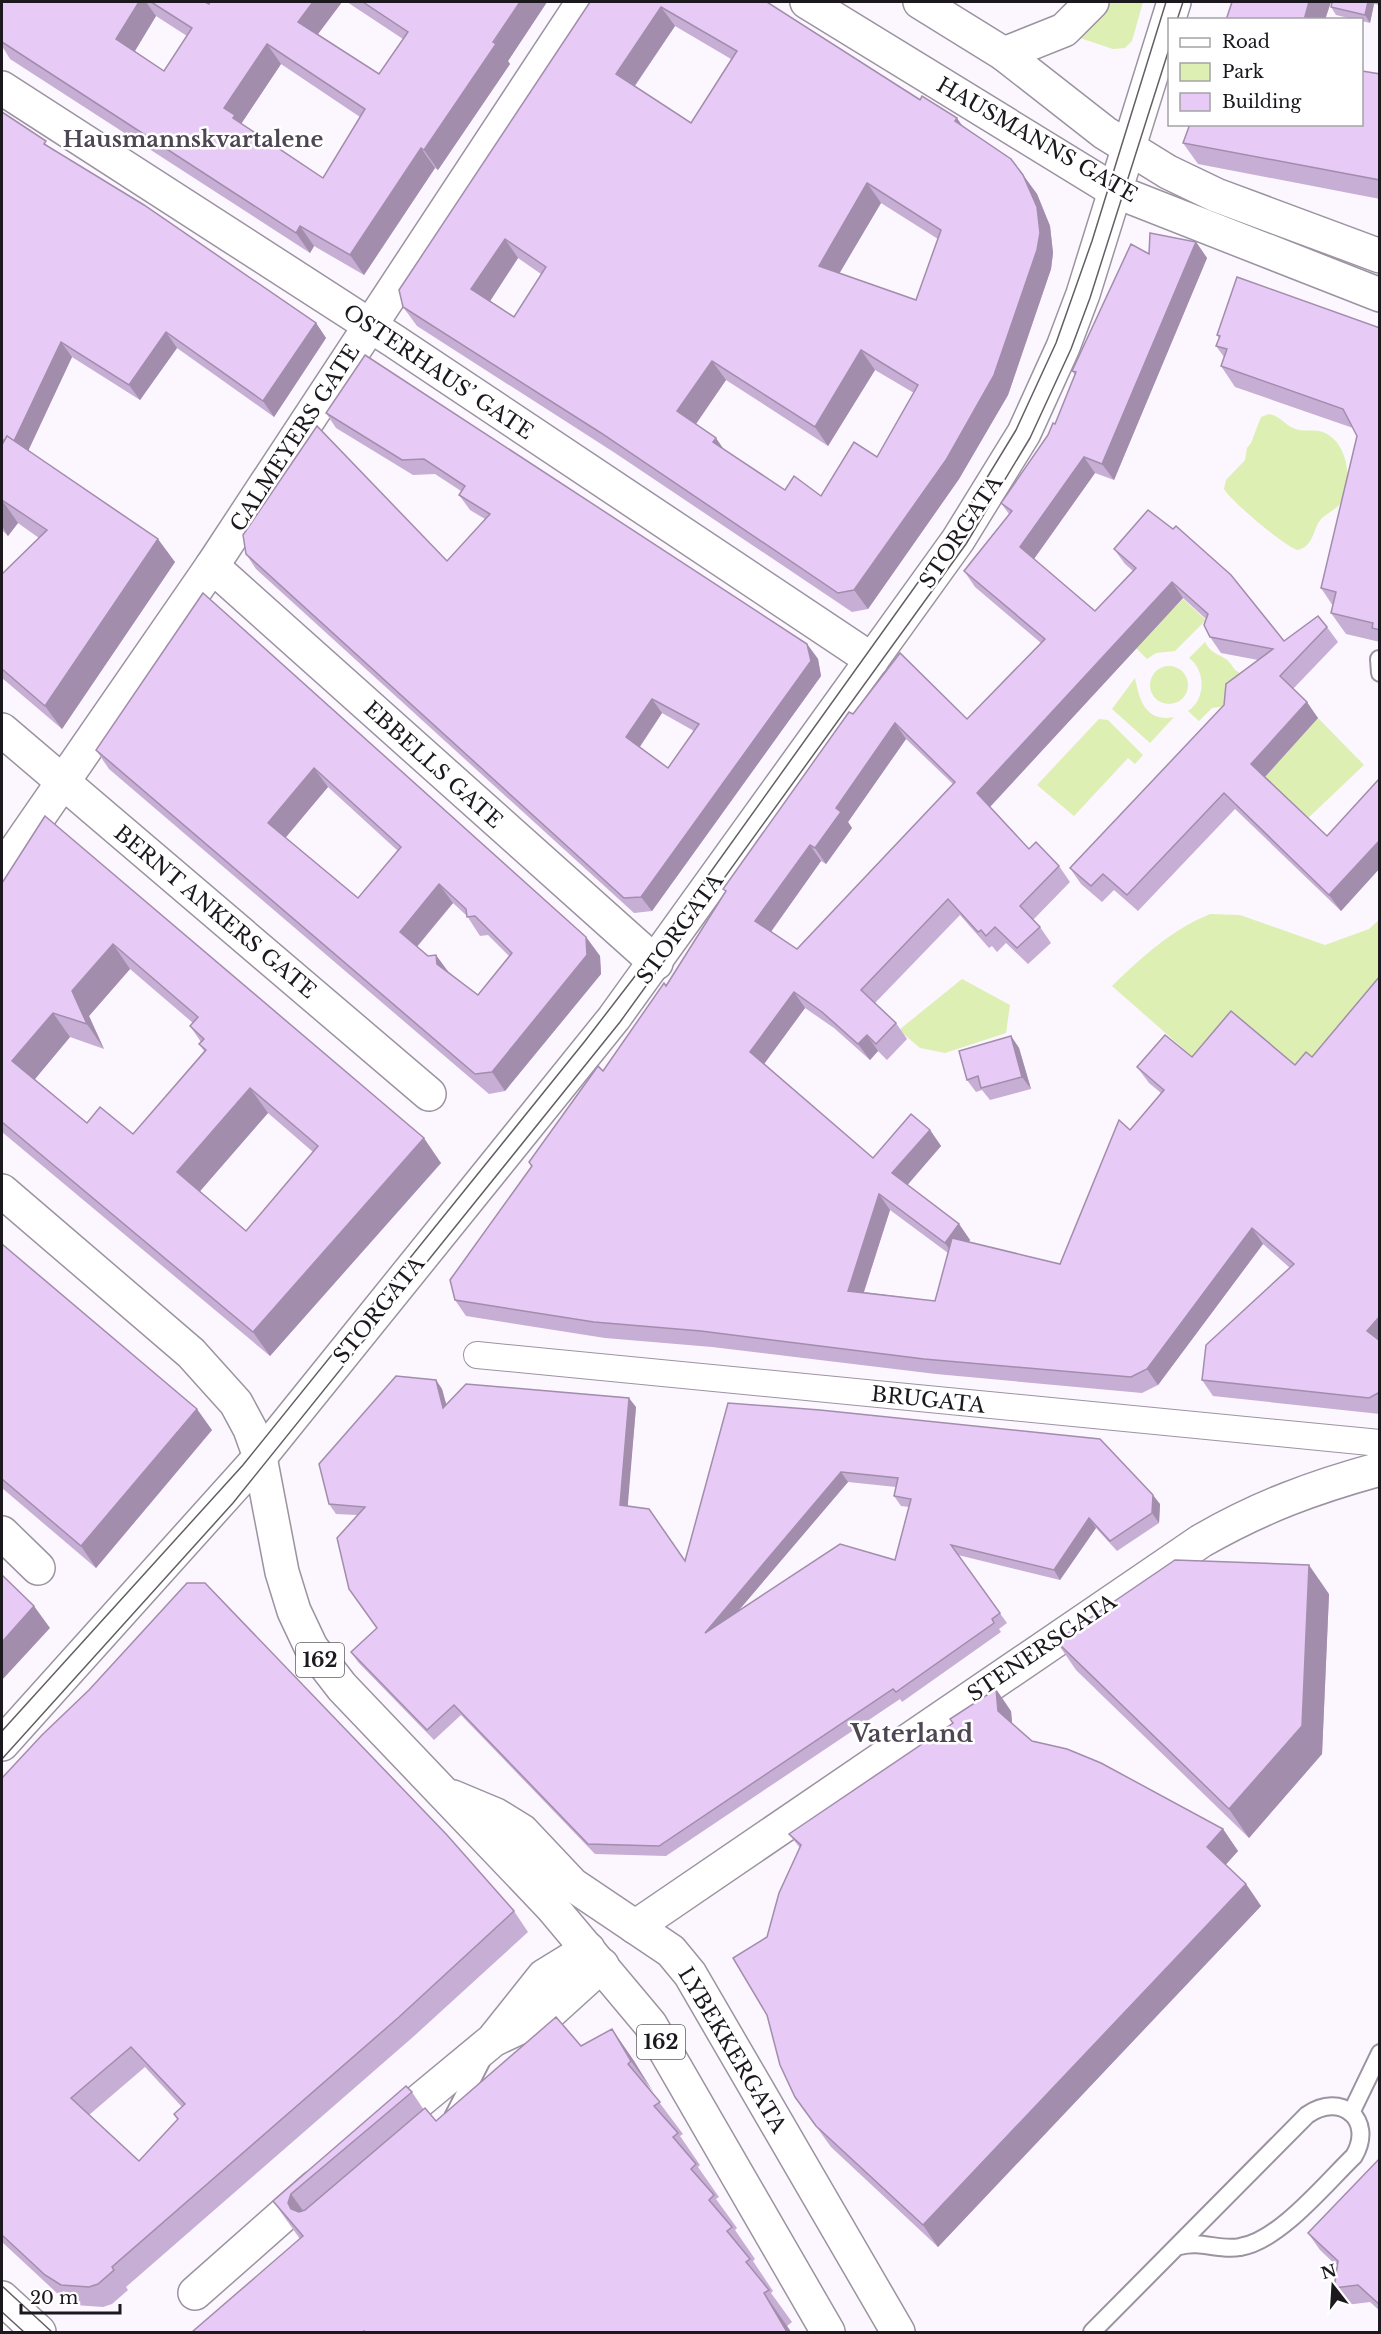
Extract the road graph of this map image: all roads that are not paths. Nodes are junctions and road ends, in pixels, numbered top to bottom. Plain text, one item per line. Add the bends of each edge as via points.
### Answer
1 (583, 2) edge
2 (807, 2) edge
3 (920, 2) edge
4 (1092, 2) edge
5 (1174, 2) edge
6 (1169, 18) edge
7 (1168, 22) edge
8 (1004, 54) junction
9 (2, 88) edge
10 (1129, 149) junction
11 (1115, 191) junction
12 (1380, 256) edge
13 (1380, 295) edge
14 (369, 325) junction
15 (212, 566) junction
16 (1379, 658) edge
17 (872, 660) junction
18 (1380, 673) edge
19 (2, 730) edge
20 (62, 782) junction
21 (2, 870) edge
22 (656, 963) junction
23 (429, 1094) dead end
24 (2, 1191) edge
25 (477, 1356) dead end
26 (1380, 1443) edge
27 (260, 1457) junction
28 (1380, 1469) edge
29 (2, 1533) edge
30 (38, 1568) dead end
31 (2, 1744) edge
32 (440, 1791) junction
33 (635, 1927) junction
34 (595, 1957) junction
35 (493, 2040) junction
36 (1380, 2053) edge
37 (1351, 2113) junction
38 (447, 2128) edge
39 (1180, 2246) junction
40 (195, 2293) dead end
41 (2, 2298) edge
42 (39, 2332) edge
43 (828, 2332) edge
44 (898, 2332) edge
45 (1092, 2332) edge

1 - 14 main road, CALMEYERS GATE
2 - 11 main road, HAUSMANNS GATE
3 - 8 main road, HAUSMANNS GATE
4 - 8 main road via 1064,30
5 - 6 main road, STORGATA
7 - 10 main road, STORGATA
8 - 10 main road, HAUSMANNS GATE
9 - 14 main road, OSTERHAUS’ GATE
10 - 11 main road, STORGATA
10 - 12 main road, HAUSMANNS GATE via 1216,195
11 - 13 main road, HAUSMANNS GATE
11 - 17 main road, STORGATA via 1063,347 1023,433 958,540
14 - 15 main road, CALMEYERS GATE
14 - 17 main road, OSTERHAUS’ GATE
15 - 20 main road, CALMEYERS GATE
15 - 22 main road, EBBELLS GATE
16 - 18 lane
17 - 22 main road, STORGATA
19 - 20 main road, BERNT ANKERS GATE
20 - 21 main road, CALMEYERS GATE
20 - 23 main road, BERNT ANKERS GATE
22 - 27 main road, STORGATA
24 - 27 main road, 162 via 191,1353 236,1403
25 - 26 street, BRUGATA
27 - 31 main road, STORGATA
27 - 32 main road, LYBEKKERGATA / 162 via 287,1593 302,1630 342,1687
28 - 33 main road, STENERSGATA via 1284,1498 1201,1541
29 - 30 main road
32 - 33 main road, LYBEKKERGATA / 162 via 522,1831 573,1885
32 - 34 main road, LYBEKKERGATA / 162
33 - 34 main road, STENERSGATA
33 - 44 main road, LYBEKKERGATA / 162 via 671,1950 690,1974
34 - 35 main road via 544,1976
34 - 43 main road, LYBEKKERGATA / 162 via 650,2024
35 - 38 lane
35 - 40 main road
36 - 37 lane
37 - 39 lane via 1328,2105 1307,2115
37 - 39 lane via 1361,2134 1354,2156 1273,2235 1238,2248 1192,2242
39 - 45 lane
41 - 42 main road

